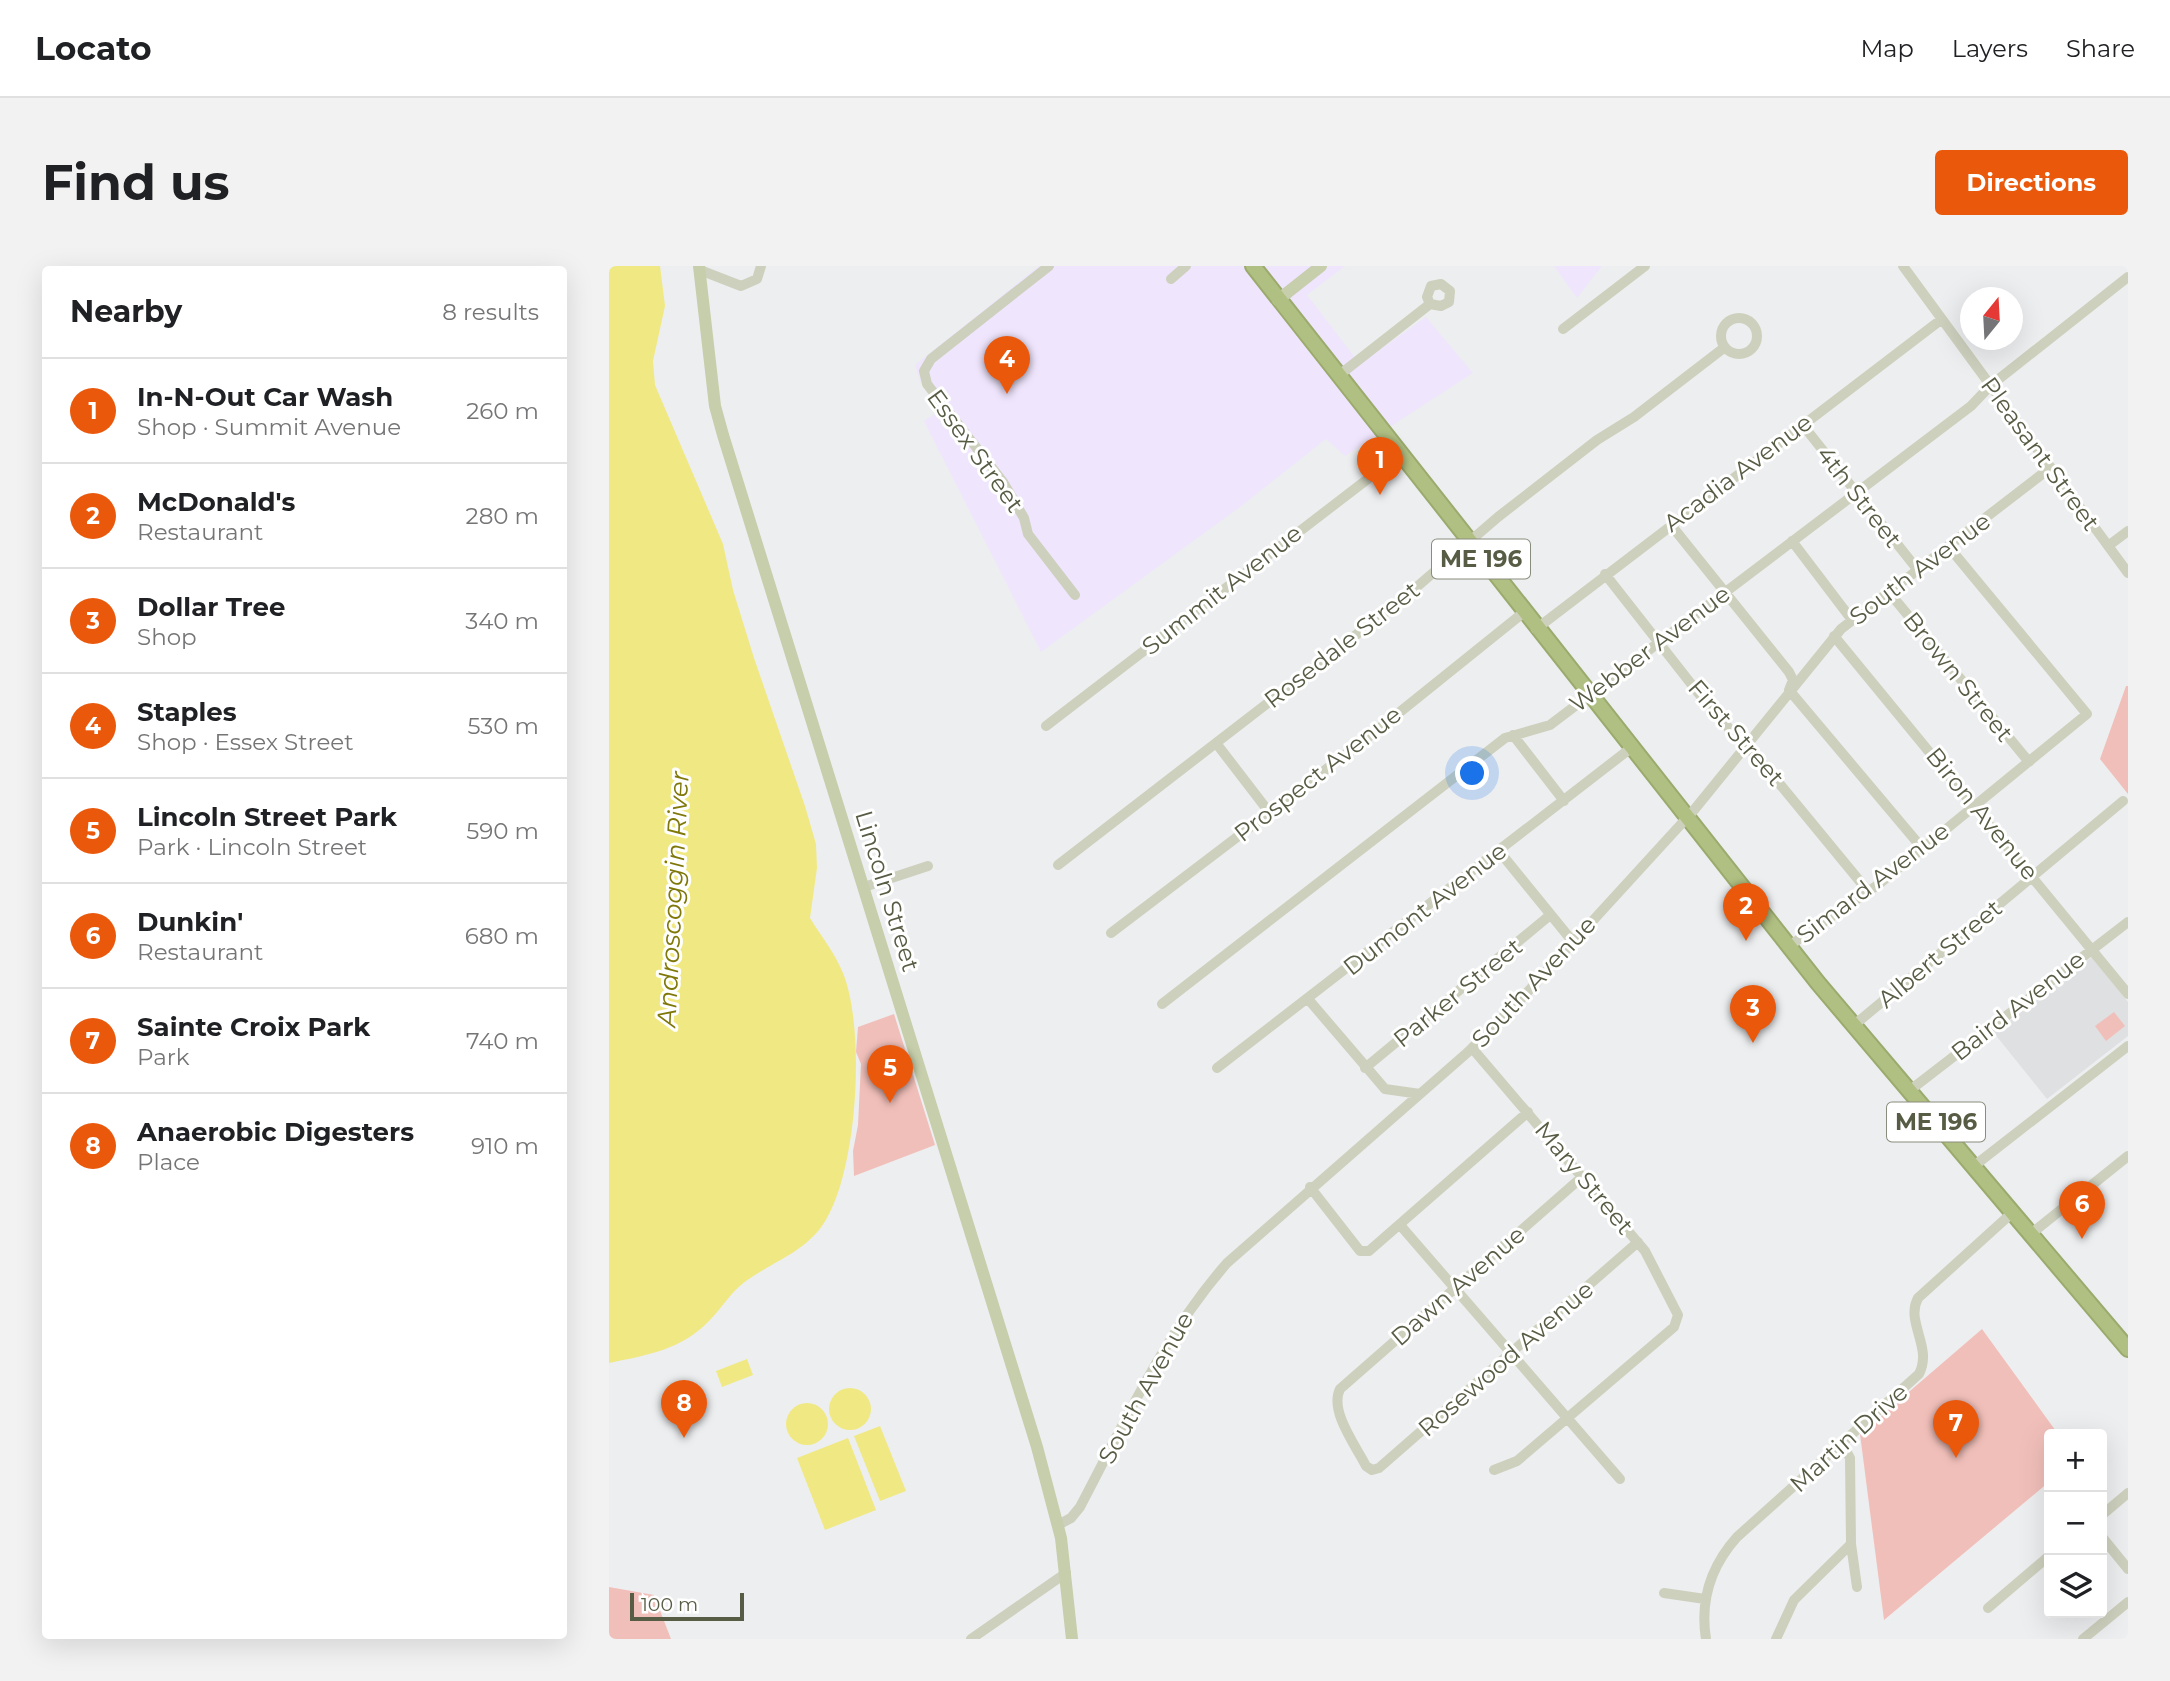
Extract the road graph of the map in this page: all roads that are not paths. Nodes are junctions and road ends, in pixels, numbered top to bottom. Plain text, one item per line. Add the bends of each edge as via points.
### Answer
1 (761, 266) edge
2 (1049, 266) edge
3 (1186, 266) edge
4 (1253, 266) edge
5 (1321, 266) edge
6 (1645, 266) edge
7 (1904, 266) edge
8 (699, 268) edge
9 (2128, 277) edge
10 (1171, 279) dead end
11 (1278, 300) junction
12 (1430, 304) dead end
13 (1942, 319) junction
14 (1563, 329) dead end
15 (1725, 347) dead end
16 (1338, 376) junction
17 (1990, 386) junction
18 (1802, 424) junction
19 (1399, 455) junction
20 (2050, 468) junction
21 (1856, 493) junction
22 (1671, 525) junction
23 (2128, 531) edge
24 (1792, 541) junction
25 (1468, 543) junction
26 (1948, 546) junction
27 (2108, 546) junction
28 (1917, 569) junction
29 (2128, 573) edge
30 (1605, 574) junction
31 (1888, 591) junction
32 (1725, 592) junction
33 (1075, 595) dead end
34 (1523, 613) junction
35 (1851, 620) junction
36 (1536, 629) junction
37 (1834, 636) junction
38 (1659, 643) junction
39 (1790, 690) junction
40 (1589, 695) junction
41 (1047, 726) dead end
42 (1513, 735) junction
43 (1216, 743) junction
44 (1745, 745) junction
45 (1631, 748) junction
46 (2029, 762) junction
47 (1564, 801) junction
48 (2123, 801) dead end
49 (1976, 805) junction
50 (1269, 812) junction
51 (1687, 817) junction
52 (1922, 848) junction
53 (1499, 852) junction
54 (1058, 865) dead end
55 (928, 866) dead end
56 (2032, 878) junction
57 (864, 887) junction
58 (1867, 890) junction
59 (1549, 916) junction
60 (2128, 922) edge
61 (1111, 933) dead end
62 (1573, 943) junction
63 (1789, 946) junction
64 (2090, 950) junction
65 (2128, 993) edge
66 (1308, 999) junction
67 (1162, 1004) dead end
68 (1853, 1026) junction
69 (2128, 1046) edge
70 (1472, 1048) junction
71 (1217, 1068) dead end
72 (1365, 1068) junction
73 (1909, 1091) junction
74 (1420, 1094) junction
75 (1528, 1112) junction
76 (2128, 1156) edge
77 (1974, 1166) junction
78 (1582, 1177) junction
79 (1310, 1187) junction
80 (2013, 1212) junction
81 (1400, 1225) junction
82 (2032, 1233) junction
83 (1638, 1242) junction
84 (1454, 1289) junction
85 (2128, 1349) edge
86 (1512, 1354) junction
87 (1567, 1419) junction
88 (1842, 1443) junction
89 (1372, 1470) joint
90 (1494, 1470) dead end
91 (1621, 1479) dead end
92 (2128, 1493) edge
93 (2107, 1511) edge
94 (1058, 1525) junction
95 (2107, 1543) edge
96 (1851, 1544) junction
97 (2044, 1560) edge
98 (2128, 1569) edge
99 (1066, 1573) junction
100 (1857, 1587) dead end
101 (1664, 1594) dead end
102 (1705, 1599) junction
103 (2128, 1602) edge
104 (1988, 1608) dead end
105 (971, 1639) edge
106 (1072, 1639) edge
107 (1706, 1639) edge
108 (1776, 1639) edge
109 (2083, 1639) edge

1 - 8 street via 757,279 741,286
2 - 33 street, Essex Street via 931,359 924,370 927,384 1003,482 1028,534
3 - 10 street
4 - 11 highway, ME 196
5 - 11 main road
6 - 14 street
7 - 13 street, Pleasant Street
8 - 57 main road, Lincoln Street via 715,406
9 - 17 street, Webber Avenue
11 - 16 highway, ME 196
12 - 16 street
13 - 17 street, Pleasant Street
13 - 18 street, Acadia Avenue
15 - 25 street, Rosedale Street via 1597,440
16 - 19 highway, ME 196
17 - 20 street, Pleasant Street
17 - 21 street, Webber Avenue via 1971,406
18 - 21 street, 4th Street
18 - 22 street, Acadia Avenue
19 - 25 highway, ME 196
19 - 41 street, Summit Avenue
20 - 26 street, South Avenue
20 - 27 street, Pleasant Street
21 - 24 street, Webber Avenue
21 - 28 street, 4th Street
22 - 30 street, Acadia Avenue
22 - 32 street
23 - 27 street
24 - 32 street, Webber Avenue
24 - 35 street
25 - 34 highway, ME 196
25 - 43 street, Rosedale Street
26 - 28 street, South Avenue
26 - 46 street, Simard Avenue via 2087,714
27 - 29 street, Pleasant Street
28 - 31 street, South Avenue
30 - 36 street, Acadia Avenue
30 - 38 street, First Street
31 - 35 street, South Avenue
31 - 46 street, Brown Street
32 - 38 street, Webber Avenue
32 - 39 street via 1789,672 1793,680
34 - 36 highway, ME 196
34 - 50 street, Prospect Avenue
35 - 37 street, South Avenue
36 - 40 highway, ME 196
37 - 39 street, South Avenue
37 - 49 street, Biron Avenue
38 - 40 street, Webber Avenue
38 - 44 street, First Street
39 - 44 street, South Avenue
39 - 52 street
40 - 42 street, Webber Avenue via 1550,724
40 - 45 highway, ME 196
42 - 47 street
42 - 67 street, Webber Avenue
43 - 50 street
43 - 54 street, Rosedale Street
44 - 51 street, South Avenue
44 - 58 street, First Street
45 - 47 street, Dumont Avenue
45 - 51 highway, ME 196
46 - 49 street, Simard Avenue
47 - 53 street, Dumont Avenue
48 - 56 street, Albert Street
49 - 52 street, Simard Avenue
49 - 56 street, Biron Avenue
50 - 61 street, Prospect Avenue
51 - 62 street, South Avenue
51 - 63 highway, ME 196
52 - 58 street, Simard Avenue
53 - 59 street
53 - 66 street, Dumont Avenue
55 - 57 street
56 - 64 street, Biron Avenue
56 - 68 street, Albert Street
57 - 94 main road, Lincoln Street
58 - 63 street, Simard Avenue
59 - 62 street
59 - 72 street, Parker Street
60 - 64 street, Baird Avenue
62 - 70 street, South Avenue
63 - 68 highway, ME 196
64 - 65 street, Biron Avenue
64 - 73 street, Baird Avenue
66 - 71 street, Dumont Avenue
66 - 72 street
68 - 73 highway, ME 196
69 - 77 street
70 - 74 street, South Avenue
70 - 75 street, Mary Street
72 - 74 street via 1385,1089
73 - 77 highway, ME 196
74 - 79 street, South Avenue
75 - 78 street, Mary Street
75 - 81 street
76 - 82 street
77 - 80 highway, ME 196
78 - 83 street, Mary Street
78 - 84 street, Dawn Avenue
79 - 81 street via 1362,1252
79 - 94 street, South Avenue via 1241,1249 1194,1301 1147,1377 1080,1507
80 - 82 highway, ME 196
80 - 88 street, Martin Drive via 1918,1298 1915,1314 1924,1346 1922,1367 1915,1379
81 - 84 street
82 - 85 highway, ME 196
83 - 86 street, Rosewood Avenue
83 - 87 street, Mary Street via 1678,1318 1674,1327
84 - 86 street
84 - 89 street, Dawn Avenue via 1353,1376 1337,1396 1338,1409
86 - 87 street
86 - 89 street, Rosewood Avenue
87 - 90 street via 1517,1461
87 - 91 street
88 - 96 street via 1850,1458
88 - 102 street, Martin Drive via 1731,1543 1714,1571
92 - 93 street
94 - 99 main road, Lincoln Street
95 - 98 street
96 - 100 street
96 - 108 street via 1794,1600
97 - 104 street
99 - 105 street
99 - 106 main road, Lincoln Street
101 - 102 street
102 - 107 street, Martin Drive
103 - 109 street

